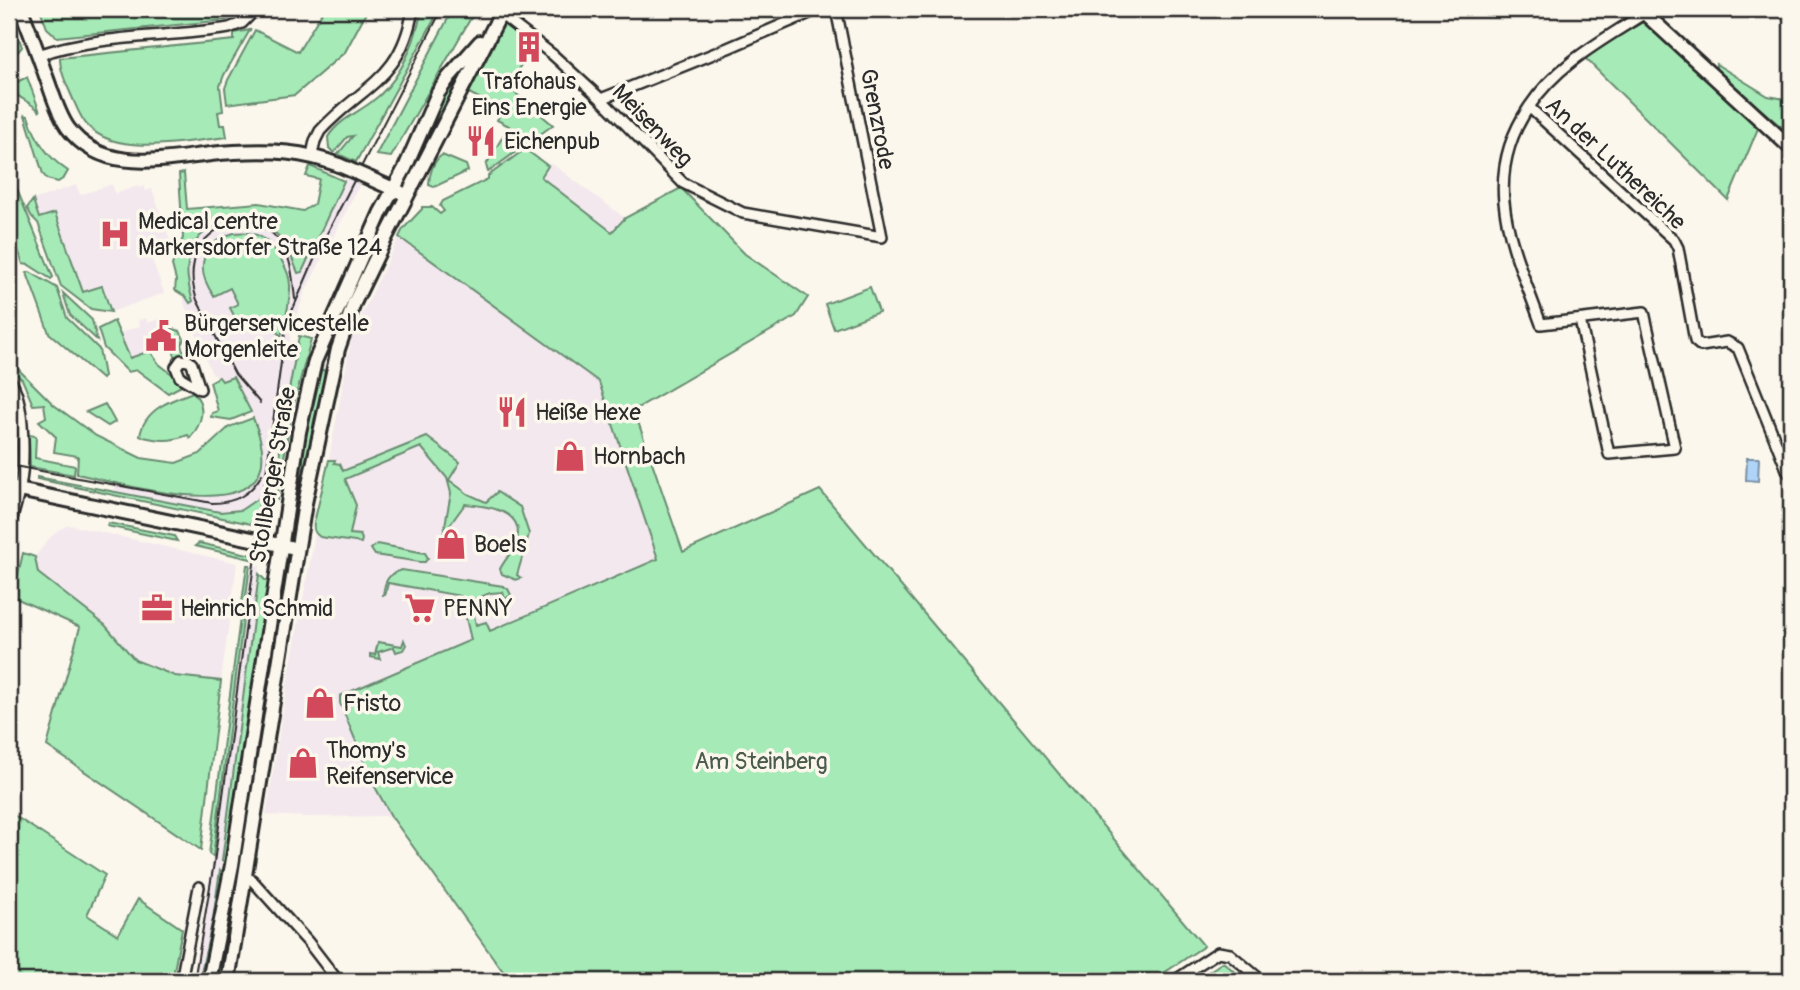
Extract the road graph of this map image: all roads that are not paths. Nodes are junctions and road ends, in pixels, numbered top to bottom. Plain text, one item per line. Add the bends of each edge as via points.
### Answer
1 (21, 9) edge
2 (256, 9) edge
3 (413, 9) edge
4 (819, 9) edge
5 (836, 9) edge
6 (1643, 11) edge
7 (500, 14) edge
8 (38, 55) junction
9 (601, 99) junction
10 (1529, 107) junction
11 (1791, 148) edge
12 (312, 155) junction
13 (394, 190) junction
14 (407, 195) junction
15 (882, 237) joint
16 (1580, 320) junction
17 (9, 379) edge
18 (1788, 472) dead end
19 (14, 489) edge
20 (9, 530) edge
21 (282, 545) junction
22 (297, 548) junction
23 (245, 877) junction
24 (199, 887) dead end
25 (181, 981) edge
26 (209, 981) edge
27 (228, 981) edge
28 (338, 981) edge
29 (1174, 981) edge
30 (1262, 981) edge

1 - 8 main road
2 - 8 street via 229,28 112,39
3 - 12 street via 394,61 320,131
4 - 9 street
5 - 15 street, Grenzrode
6 - 10 street, An der Luthereiche via 1581,53
6 - 11 main road
7 - 9 street, Meisenweg
7 - 13 main road, Stollberger Straße via 438,93
7 - 14 main road, Stollberger Straße
8 - 12 main road via 66,126 79,142 100,154 138,161 232,152
9 - 15 street, Meisenweg via 683,183 743,213
10 - 16 street via 1513,133 1503,168 1508,228 1541,324
10 - 18 street, An der Luthereiche via 1674,240 1695,341 1701,346 1727,342 1738,348
12 - 13 main road, bridge
13 - 14 main road
13 - 21 main road, Stollberger Straße via 315,362
14 - 22 main road, Stollberger Straße via 354,303 338,349
16 - 16 street via 1609,454 1675,448 1644,313
17 - 19 street via 22,413
19 - 20 street
19 - 21 main road
21 - 22 main road
21 - 26 main road, Stollberger Straße via 232,865
22 - 23 main road, Stollberger Straße
23 - 27 main road, Stollberger Straße
23 - 28 street via 308,942
24 - 25 street
29 - 30 street via 1218,952 1230,954

